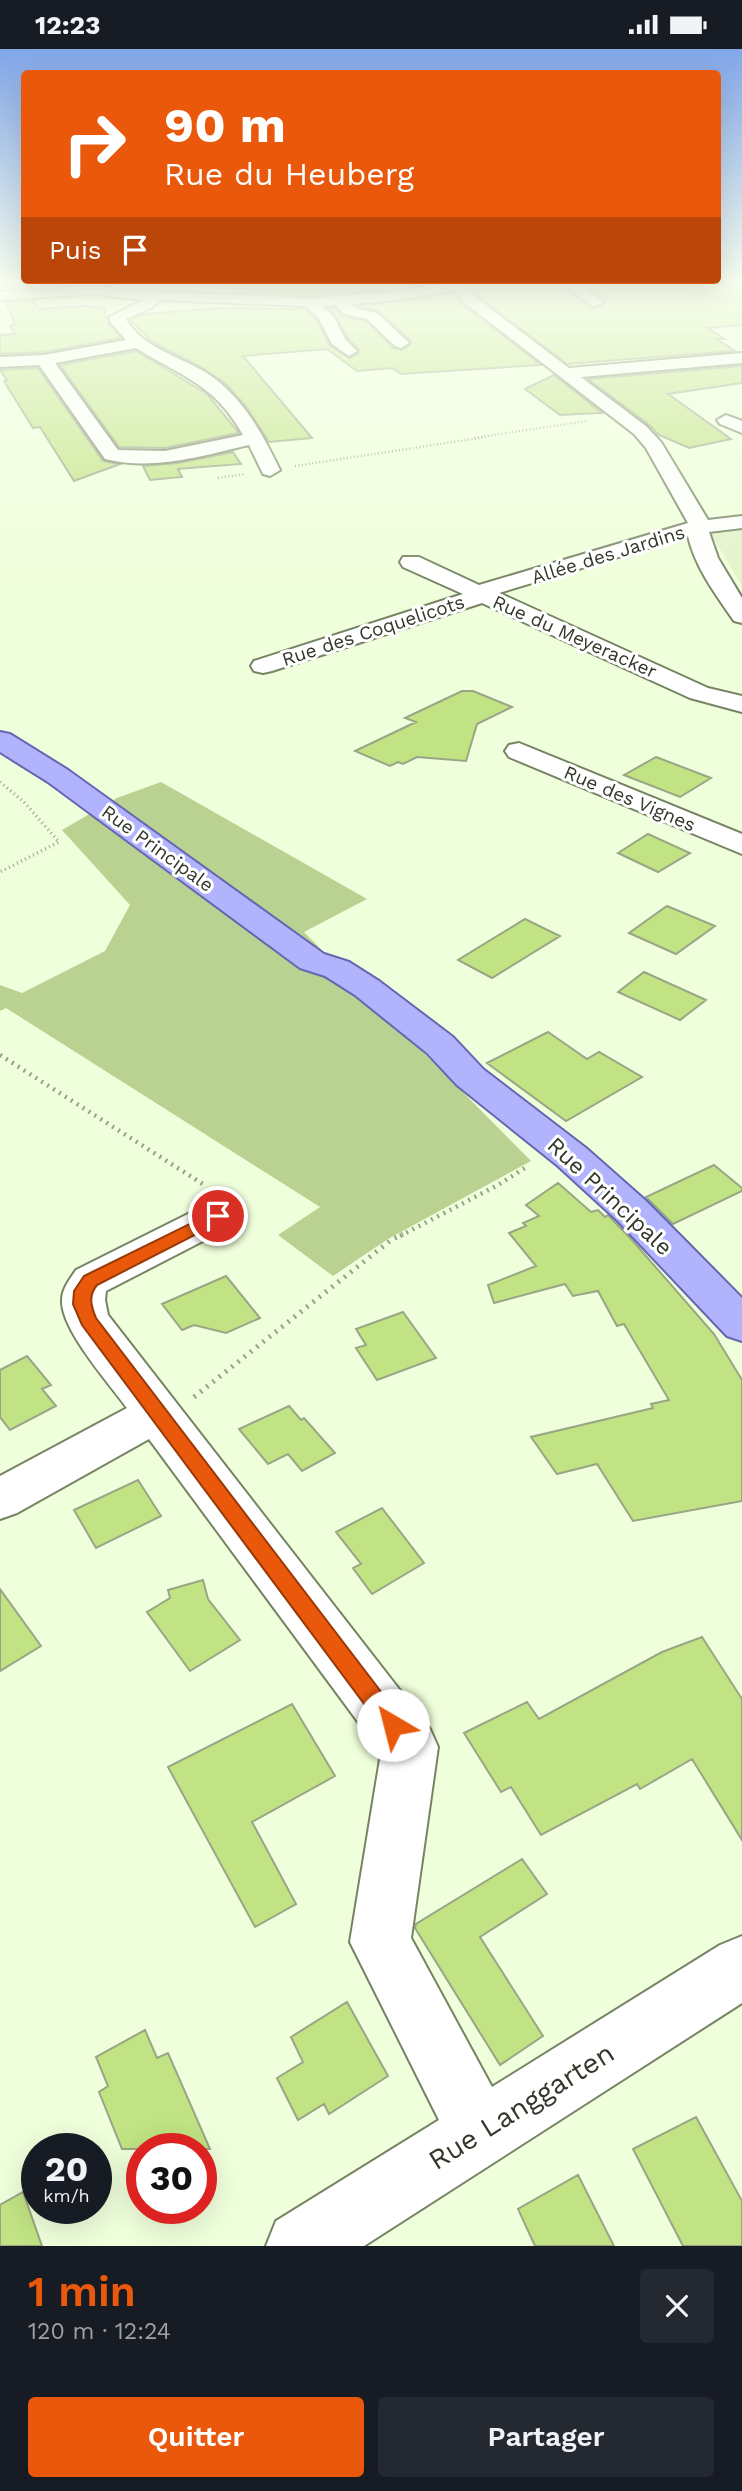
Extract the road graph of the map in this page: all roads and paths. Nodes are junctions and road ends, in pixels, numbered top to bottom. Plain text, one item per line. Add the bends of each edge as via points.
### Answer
1 (63, 387) edge
2 (214, 387) edge
3 (583, 387) edge
4 (621, 416) junction
5 (256, 438) junction
6 (270, 470) junction
7 (218, 478) dead end
8 (739, 529) edge
9 (698, 533) junction
10 (411, 562) dead end
11 (482, 594) junction
12 (740, 609) edge
13 (262, 666) dead end
14 (742, 704) edge
15 (0, 740) edge
16 (519, 751) dead end
17 (0, 782) edge
18 (742, 845) edge
19 (0, 871) edge
20 (0, 1055) edge
21 (558, 1146) junction
22 (218, 1216) joint
23 (739, 1317) edge
24 (156, 1413) junction
25 (0, 1499) edge
26 (742, 1967) edge
27 (480, 2132) junction
28 (301, 2246) edge

1 - 5 street via 112,454 129,459
2 - 5 street
3 - 4 street
4 - 6 path
4 - 9 street via 654,446 698,521
5 - 6 street
6 - 7 path
8 - 9 street via 726,538
9 - 11 street, Allée des Jardins
9 - 12 street
10 - 11 street, Rue du Meyeracker
11 - 13 street, Rue des Coquelicots
11 - 14 street, Rue du Meyeracker via 699,693
15 - 21 main road, Rue Principale via 58,776 312,961 331,991 400,1044 470,1077
16 - 18 street, Rue des Vignes
17 - 19 path via 59,842
20 - 22 path via 224,1196 226,1209
21 - 23 main road, Rue Principale via 632,1211
21 - 24 path via 498,1185 391,1240 192,1398
22 - 24 street via 91,1281 83,1291 88,1321
24 - 25 street
24 - 27 street via 410,1747 380,1942
26 - 27 street, Rue Langgarten
27 - 28 street, Rue Langgarten

